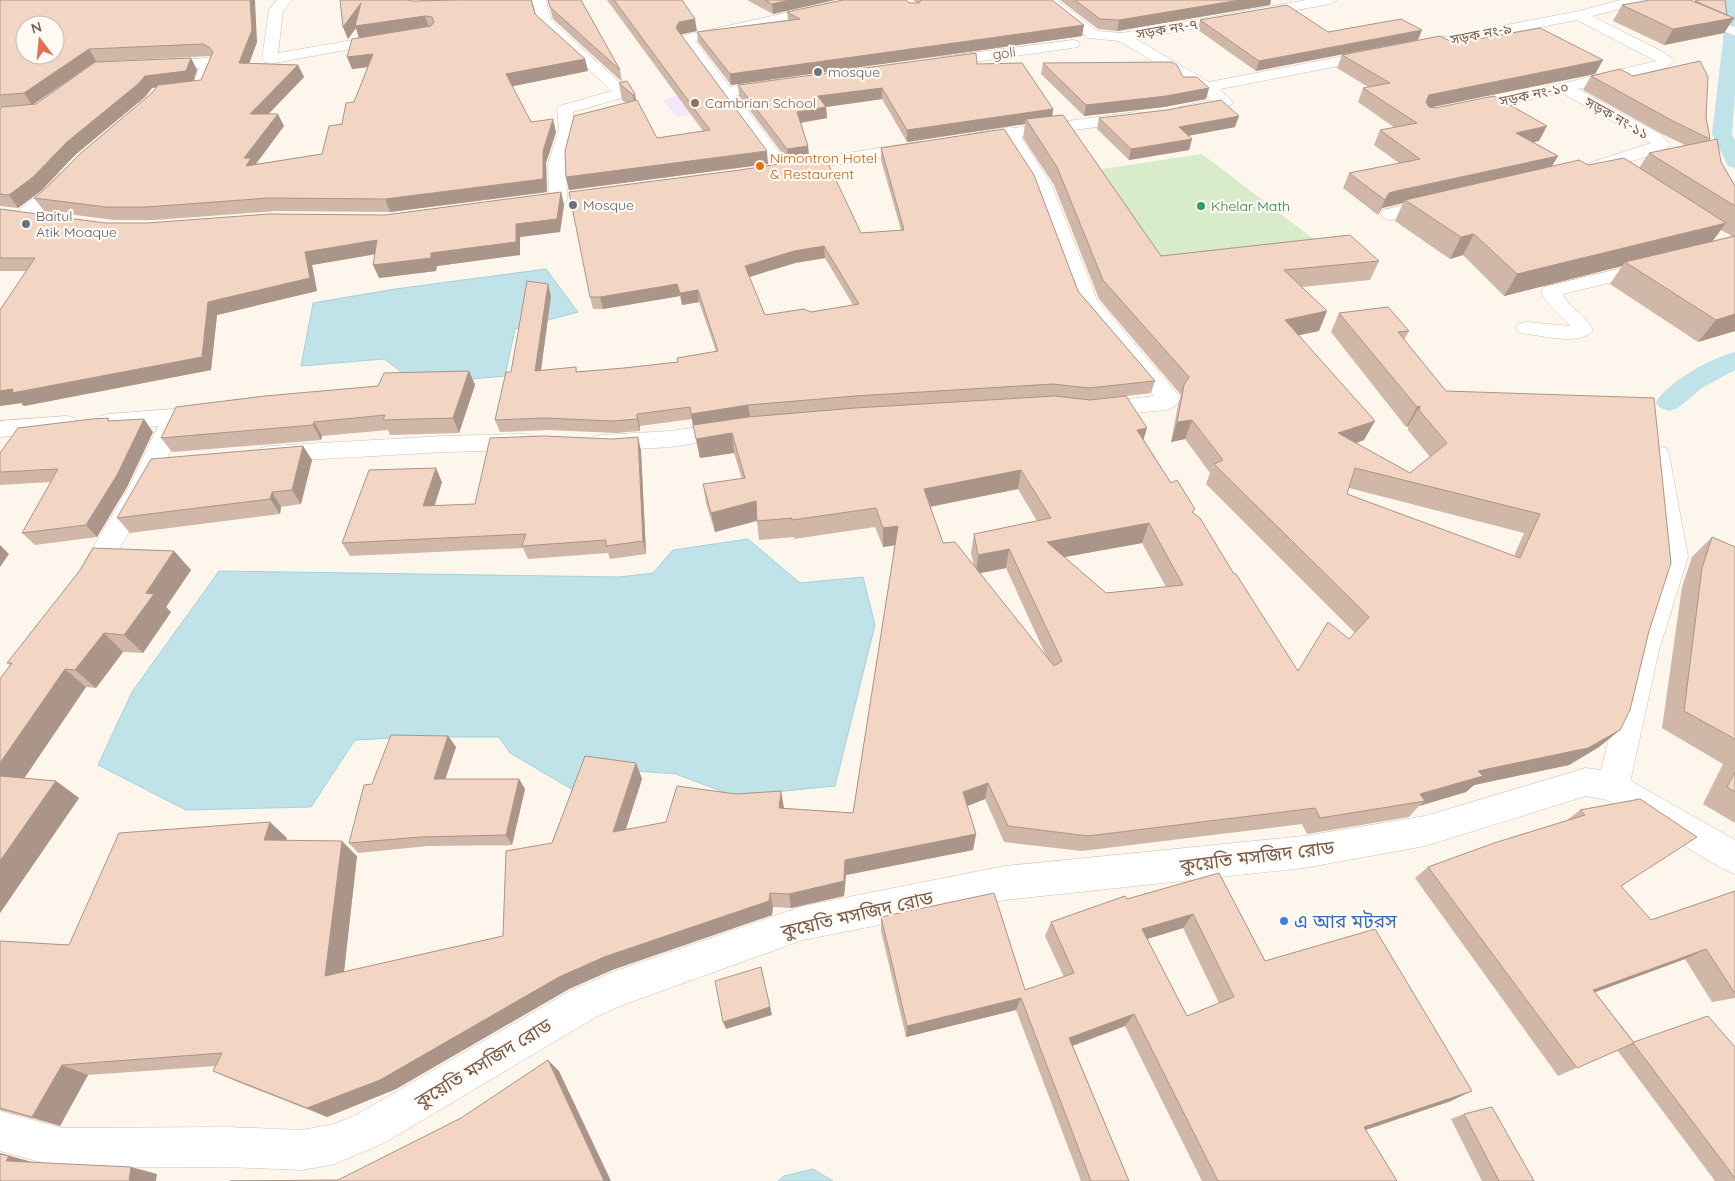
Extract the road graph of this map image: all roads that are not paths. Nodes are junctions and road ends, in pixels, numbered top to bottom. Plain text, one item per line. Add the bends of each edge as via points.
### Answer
1 (285, 0) edge
2 (539, 0) edge
3 (863, 0) edge
4 (1048, 0) edge
5 (1330, 0) edge
6 (1638, 0) edge
7 (1661, 0) edge
8 (1579, 15) junction
9 (1735, 32) edge
10 (405, 36) edge
11 (1122, 37) junction
12 (1073, 44) dead end
13 (928, 64) edge
14 (144, 66) edge
15 (794, 83) edge
16 (1207, 87) junction
17 (1564, 88) junction
18 (175, 91) edge
19 (726, 92) junction
20 (1448, 111) edge
21 (1009, 132) junction
22 (952, 142) edge
23 (933, 144) edge
24 (1606, 165) junction
25 (75, 167) edge
26 (1569, 174) edge
27 (1622, 176) edge
28 (578, 196) edge
29 (1456, 199) edge
30 (1390, 214) dead end
31 (52, 220) edge
32 (1665, 263) edge
33 (1527, 328) dead end
34 (1076, 409) edge
35 (750, 427) edge
36 (0, 429) edge
37 (1652, 430) edge
38 (549, 440) edge
39 (577, 442) edge
40 (247, 456) edge
41 (181, 462) edge
42 (153, 464) junction
43 (70, 603) edge
44 (1613, 787) junction
45 (1735, 858) edge
46 (0, 1131) edge

1 - 10 street via 276,10 270,59
2 - 28 street via 544,21 623,93 564,109 567,129 550,200
3 - 19 street via 686,39
4 - 11 street, সড়ক নং-৭ via 1093,36
5 - 11 street, সড়ক নং-৭
6 - 8 street, সড়ক নং-৯
7 - 9 street
8 - 16 street, সড়ক নং-৯
8 - 17 street, সড়ক নং-১০ via 1666,61
11 - 16 street
12 - 13 street, goli
14 - 18 street via 210,64 200,89
15 - 19 street
16 - 21 street via 1225,102 1159,115
17 - 20 street, সড়ক নং-১০
17 - 24 street, সড়ক নং-১১ via 1656,139 1661,145
19 - 23 street via 774,170
21 - 22 street
21 - 34 street via 1043,186 1087,302 1169,398 1166,402
24 - 26 street, সড়ক নং-১১
24 - 27 street
25 - 31 street via 50,195 16,215
29 - 30 street
32 - 33 street via 1552,291 1553,300 1580,323 1582,330 1575,333
35 - 39 street via 671,439
36 - 42 street via 174,418
37 - 44 street via 1675,557 1645,650
38 - 40 street
41 - 42 street
42 - 43 street via 88,580
44 - 45 street, কুয়েতি মসজিদ রোড
44 - 46 street, কুয়েতি মসজিদ রোড via 1586,782 1425,831 1304,852 1005,883 803,923 613,990 583,1004 370,1130 335,1144 302,1150 228,1146 62,1148

